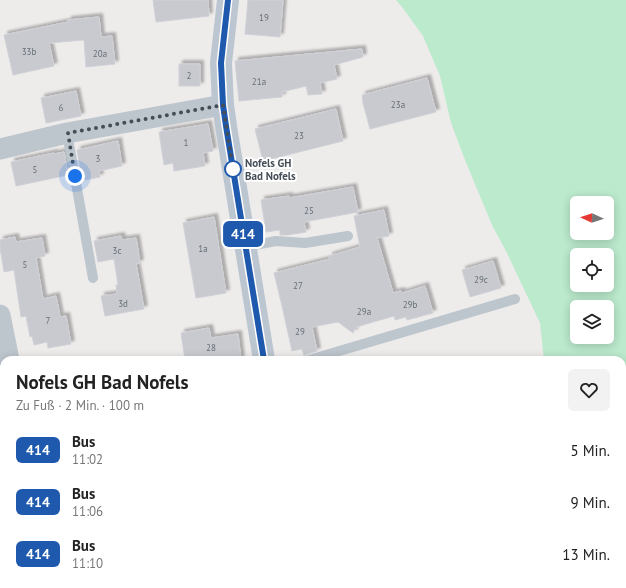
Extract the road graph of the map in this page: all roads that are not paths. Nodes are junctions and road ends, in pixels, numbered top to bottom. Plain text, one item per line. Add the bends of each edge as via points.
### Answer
1 (228, 0) edge
2 (223, 105) junction
3 (68, 133) junction
4 (0, 149) edge
5 (348, 236) dead end
6 (246, 247) junction
7 (93, 278) dead end
8 (515, 299) dead end
9 (0, 315) edge
10 (8, 356) edge
11 (263, 356) edge
12 (323, 356) edge

1 - 2 main road via 221,63
2 - 3 street
2 - 6 main road
3 - 4 street
3 - 7 lane
5 - 6 lane via 305,242 276,241
6 - 11 main road
8 - 12 lane
9 - 10 street

